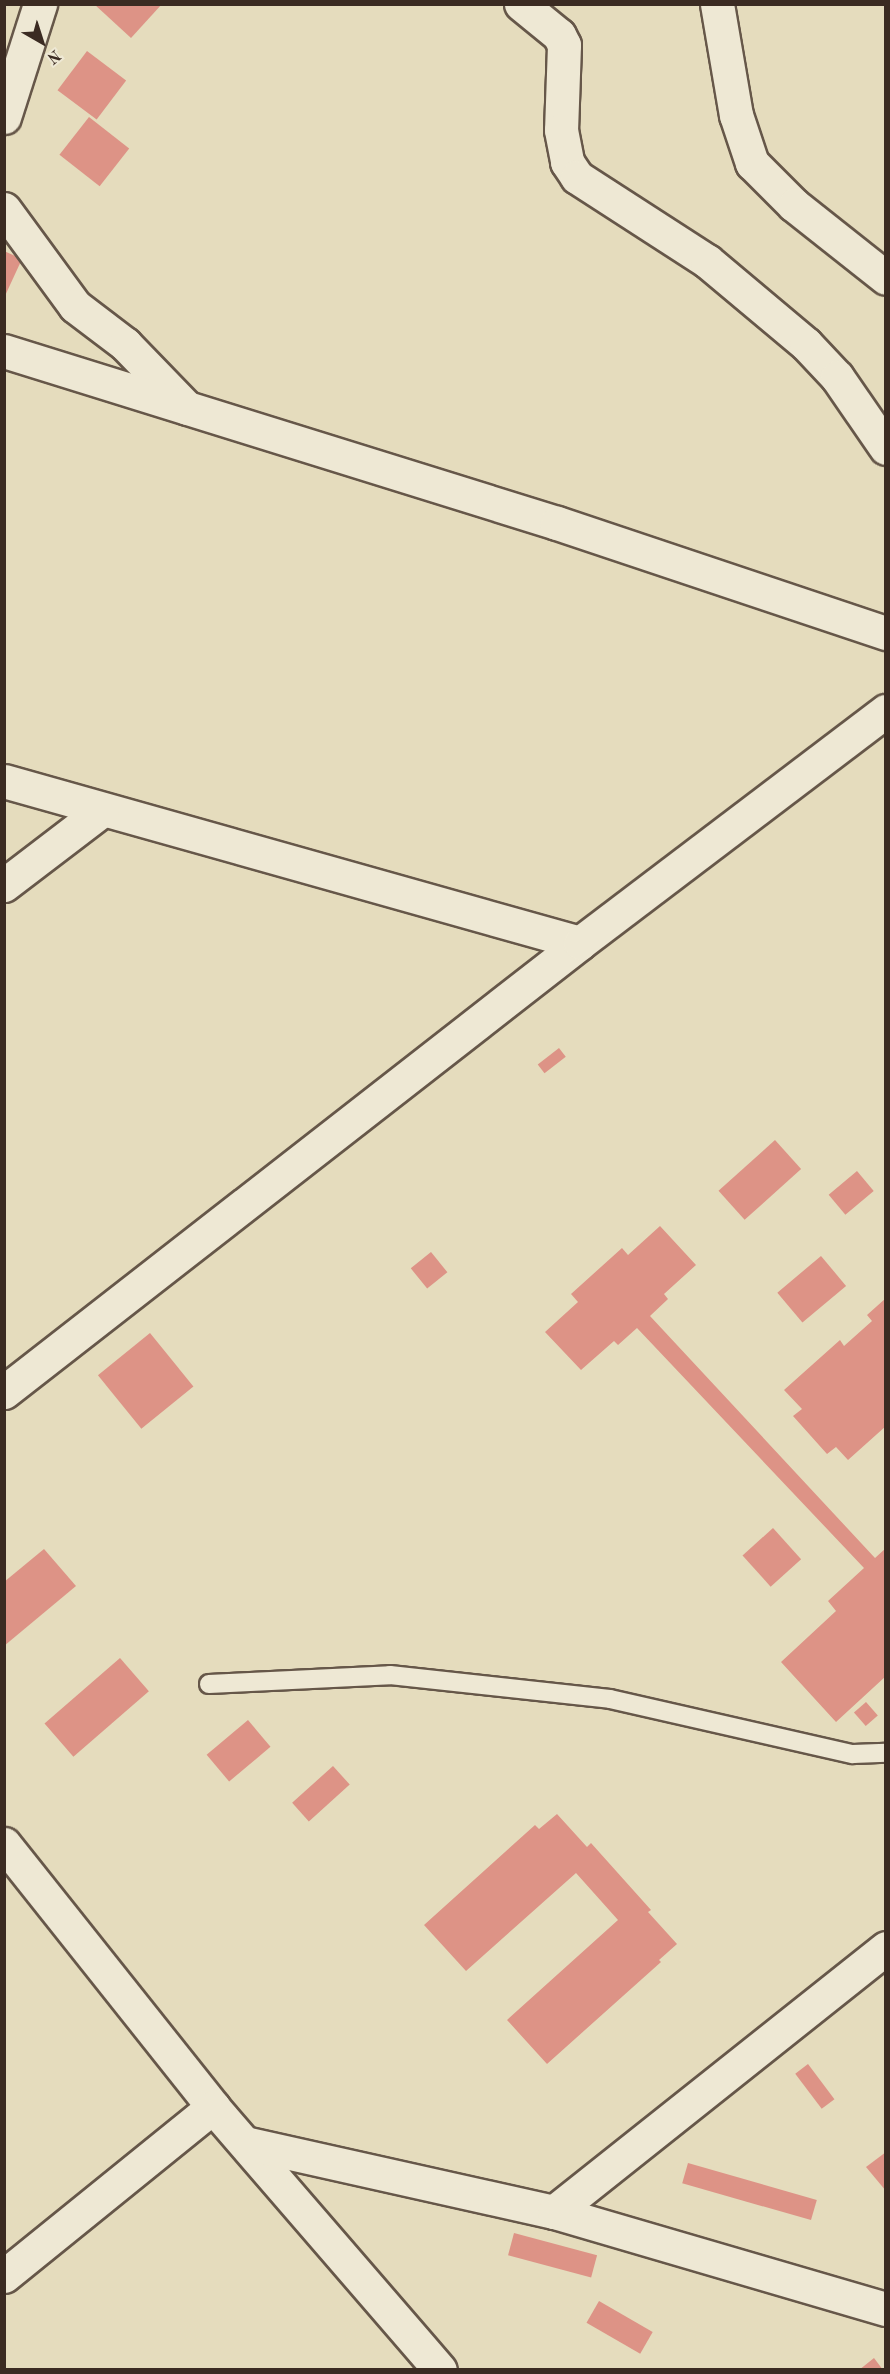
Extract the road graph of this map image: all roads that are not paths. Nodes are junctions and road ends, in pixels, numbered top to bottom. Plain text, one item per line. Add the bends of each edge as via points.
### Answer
1 (40, 4) edge
2 (521, 4) edge
3 (717, 4) edge
4 (4, 117) edge
5 (4, 209) edge
6 (885, 278) edge
7 (4, 351) edge
8 (187, 408) junction
9 (885, 448) edge
10 (885, 633) edge
11 (885, 711) edge
12 (4, 781) edge
13 (102, 810) junction
14 (4, 885) edge
15 (580, 943) junction
16 (4, 1392) edge
17 (209, 1684) dead end
18 (885, 1753) edge
19 (4, 1844) edge
20 (885, 1948) edge
21 (213, 2108) junction
22 (244, 2143) junction
23 (554, 2212) junction
24 (4, 2276) edge
25 (885, 2309) edge
26 (440, 2370) edge

1 - 4 street
2 - 9 street via 560,35 564,45 561,130 567,162 577,177 708,261 806,344 837,377
3 - 6 street via 736,114 752,163 794,205
5 - 8 street via 75,306 125,344
7 - 8 street
8 - 10 street via 557,523
11 - 15 street
12 - 13 street
13 - 14 street
13 - 15 street
15 - 16 street
17 - 18 lane via 390,1675 610,1700 853,1754
19 - 21 street
20 - 23 street
21 - 22 street
21 - 24 street
22 - 23 street
22 - 26 street
23 - 25 street

